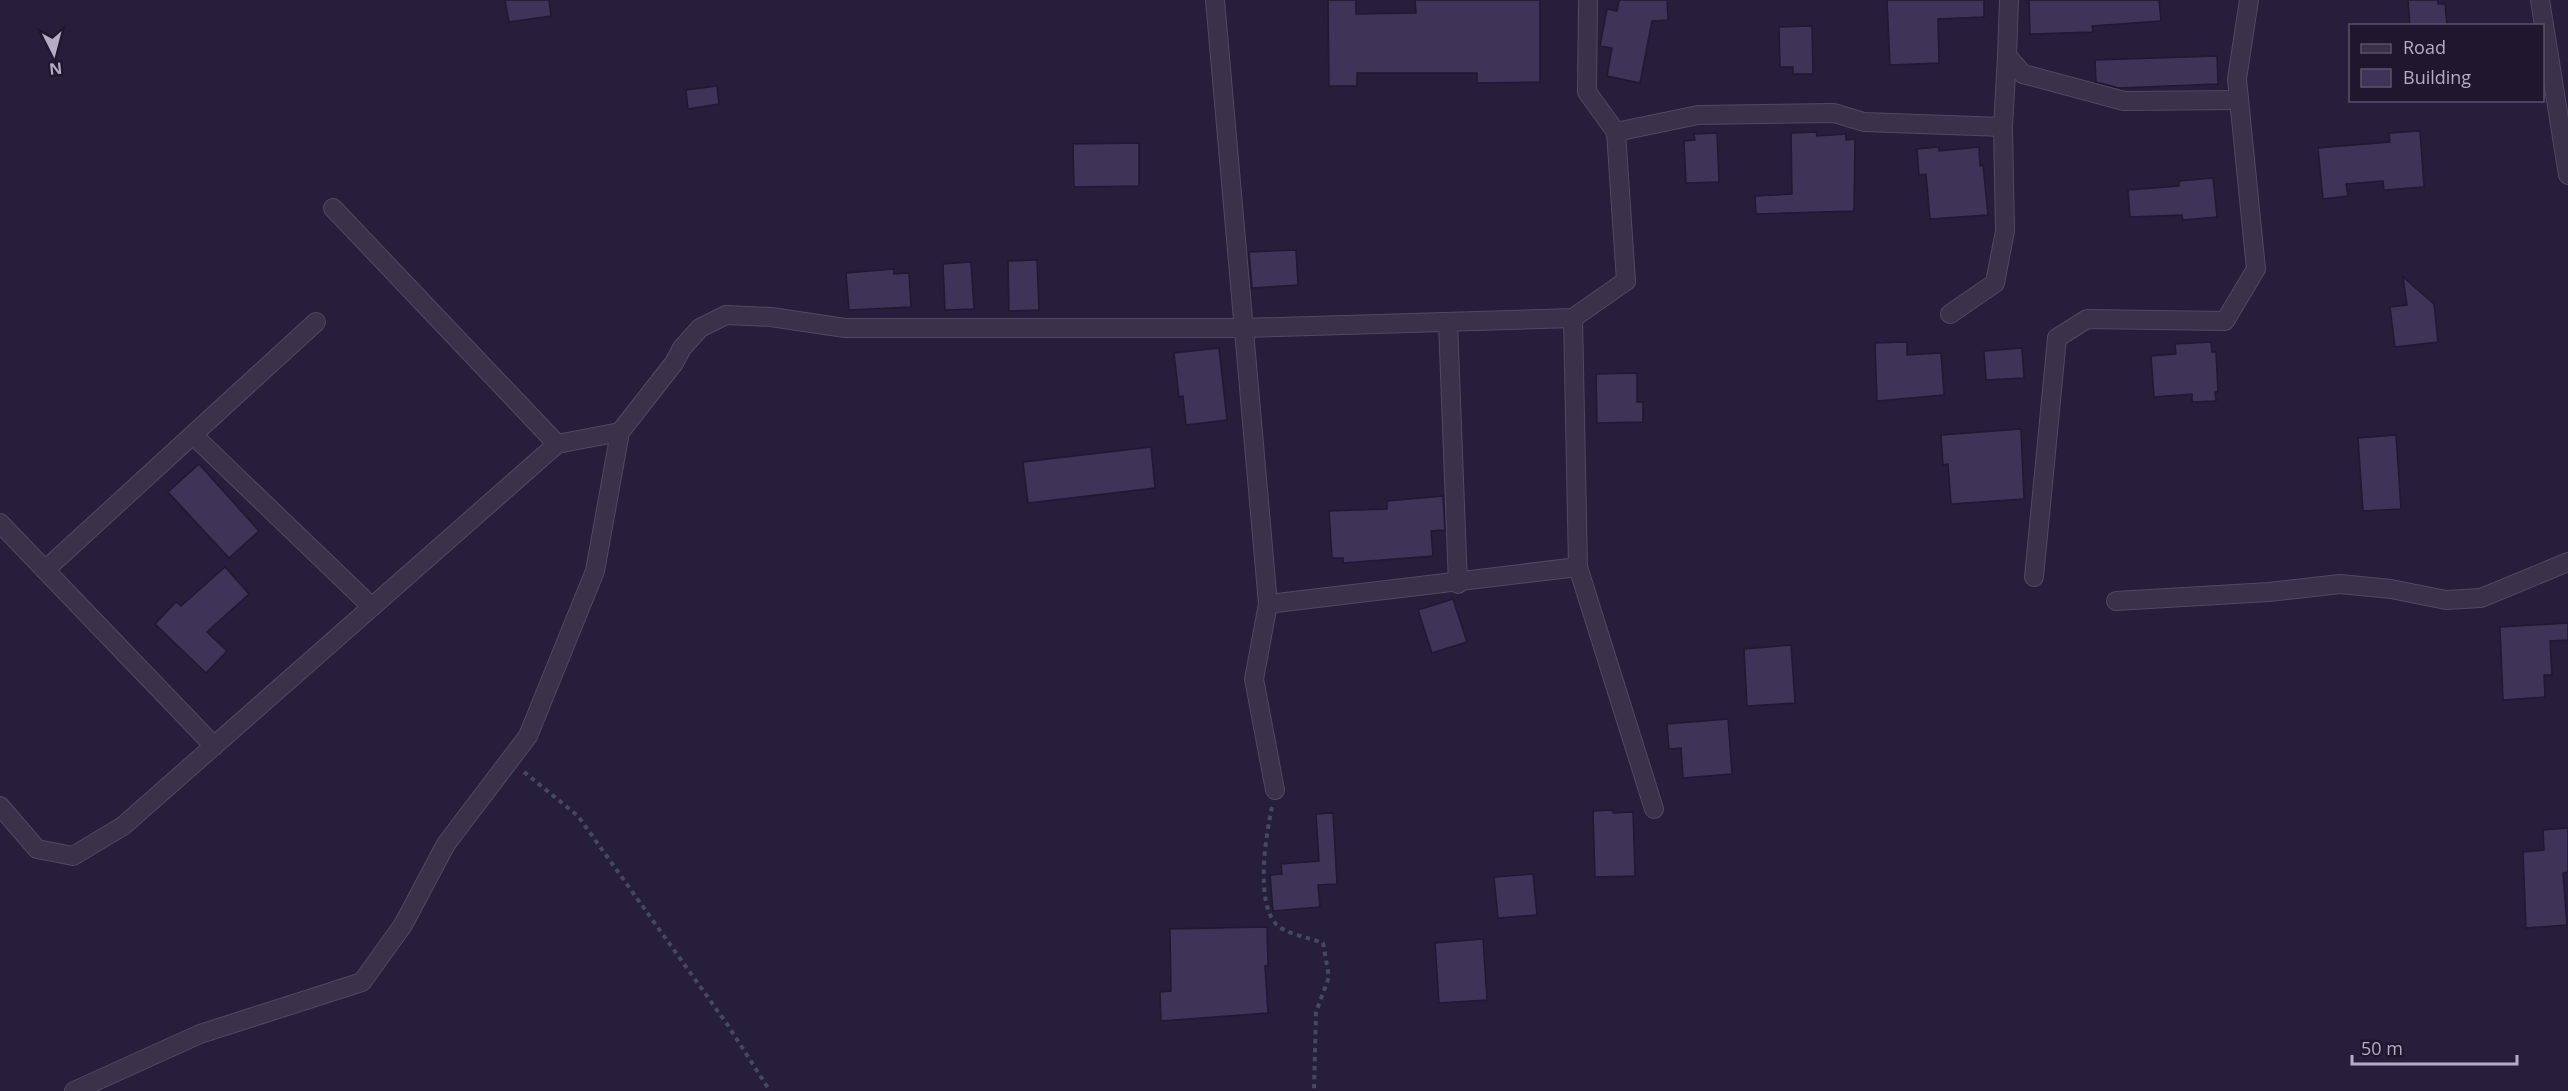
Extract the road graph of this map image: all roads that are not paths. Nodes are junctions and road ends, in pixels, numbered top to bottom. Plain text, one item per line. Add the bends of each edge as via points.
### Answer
1 (1215, 0) edge
2 (1588, 0) edge
3 (2009, 0) edge
4 (2249, 0) edge
5 (2540, 0) edge
6 (2007, 56) junction
7 (2560, 78) edge
8 (2239, 100) junction
9 (2003, 127) junction
10 (1616, 132) junction
11 (2568, 175) edge
12 (333, 208) dead end
13 (1950, 314) dead end
14 (1573, 318) junction
15 (316, 322) dead end
16 (1448, 322) junction
17 (1244, 328) junction
18 (620, 432) junction
19 (193, 435) junction
20 (557, 444) junction
21 (0, 523) edge
22 (2568, 562) edge
23 (1578, 567) junction
24 (45, 570) junction
25 (2034, 577) dead end
26 (1458, 584) junction
27 (2116, 601) dead end
28 (1268, 604) junction
29 (372, 607) junction
30 (214, 746) junction
31 (1275, 790) road end
32 (0, 806) edge
33 (1654, 809) dead end
34 (74, 1091) edge

1 - 17 street
2 - 10 street via 1587,92
3 - 6 street
4 - 8 street via 2238,79
5 - 7 street
6 - 8 street via 2023,74 2124,101
6 - 9 street
7 - 11 street
8 - 25 street via 2256,269 2225,321 2087,319 2057,338
9 - 10 street via 1864,122 1834,113 1698,115
9 - 13 street via 2005,231 1995,283
10 - 14 street via 1626,281
12 - 20 street
14 - 16 street
14 - 23 street
15 - 19 street
16 - 17 street
16 - 26 street
17 - 18 street via 845,328 726,315 700,328
17 - 28 street
18 - 20 street
18 - 34 street via 595,571 528,736 446,844 403,925 362,982 200,1034
19 - 24 street
19 - 29 street
20 - 29 street
21 - 24 street
22 - 27 street via 2481,598 2446,600 2340,585
23 - 26 street
23 - 33 street
24 - 30 street
26 - 28 street
28 - 31 street via 1254,679
29 - 30 street
30 - 32 street via 123,826 73,856 37,849

